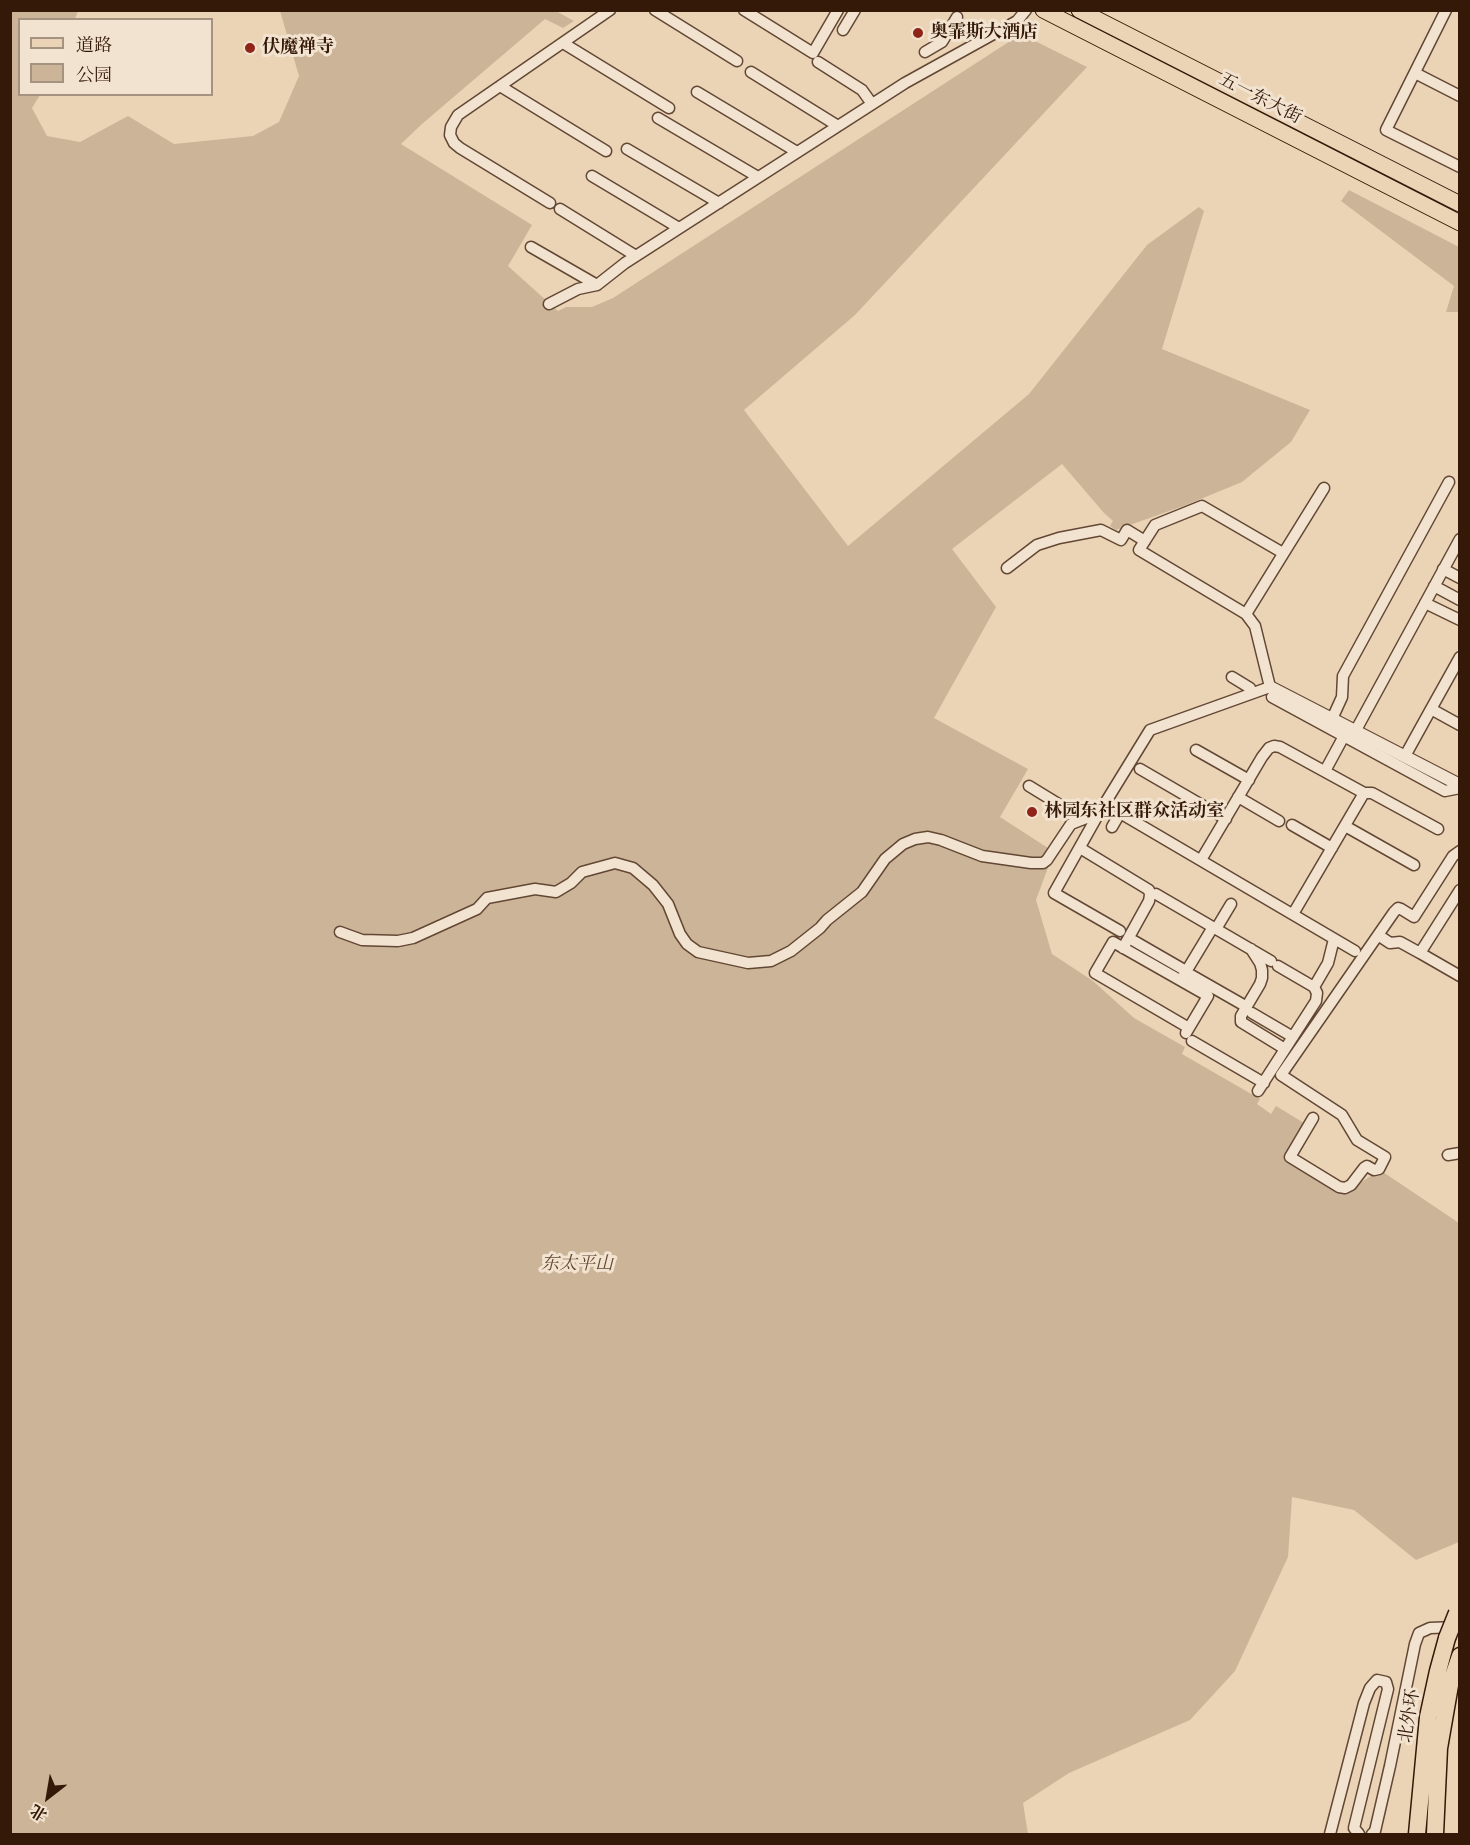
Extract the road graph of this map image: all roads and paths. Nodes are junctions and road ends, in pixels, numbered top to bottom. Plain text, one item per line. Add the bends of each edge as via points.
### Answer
1 (610, 10) edge
2 (655, 10) edge
3 (744, 10) edge
4 (838, 10) edge
5 (855, 10) edge
6 (946, 10) edge
7 (1026, 10) edge
8 (1043, 10) edge
9 (1079, 10) edge
10 (1446, 10) edge
11 (959, 14) edge
12 (843, 30) dead end
13 (563, 43) junction
14 (925, 52) dead end
15 (737, 61) dead end
16 (818, 62) dead end
17 (751, 72) dead end
18 (1415, 73) junction
19 (500, 86) junction
20 (697, 92) dead end
21 (1460, 96) edge
22 (872, 104) junction
23 (669, 108) dead end
24 (658, 118) dead end
25 (838, 126) junction
26 (627, 149) dead end
27 (606, 151) dead end
28 (797, 152) junction
29 (1460, 167) edge
30 (592, 176) dead end
31 (758, 177) junction
32 (719, 203) junction
33 (1460, 204) edge
34 (1460, 223) edge
35 (679, 228) junction
36 (531, 247) dead end
37 (636, 256) junction
38 (597, 285) junction
39 (549, 304) dead end
40 (1449, 482) dead end
41 (1324, 488) dead end
42 (1460, 539) edge
43 (1145, 541) junction
44 (1456, 553) edge
45 (1283, 554) junction
46 (1007, 568) dead end
47 (1443, 569) junction
48 (1460, 578) edge
49 (1434, 586) junction
50 (1460, 600) edge
51 (1425, 603) junction
52 (1246, 614) junction
53 (1460, 620) edge
54 (1460, 657) edge
55 (1250, 688) dead end
56 (1271, 692) junction
57 (1239, 697) junction
58 (1431, 709) junction
59 (1332, 718) junction
60 (1460, 725) edge
61 (1350, 733) junction
62 (1196, 750) dead end
63 (1405, 756) junction
64 (1140, 769) dead end
65 (1325, 771) junction
66 (1248, 780) junction
67 (1029, 786) dead end
68 (1460, 787) edge
69 (1364, 793) junction
70 (1238, 797) junction
71 (1099, 813) junction
72 (1083, 819) junction
73 (1226, 819) junction
74 (1279, 821) dead end
75 (1292, 825) dead end
76 (1345, 826) junction
77 (1112, 827) dead end
78 (1438, 829) dead end
79 (1080, 848) junction
80 (1332, 848) junction
81 (1460, 851) edge
82 (1201, 860) junction
83 (1414, 865) dead end
84 (1460, 890) edge
85 (1156, 894) dead end
86 (1231, 904) dead end
87 (1293, 914) junction
88 (1214, 928) junction
89 (1120, 931) dead end
90 (340, 932) dead end
91 (1378, 935) junction
92 (1334, 939) junction
93 (1134, 941) dead end
94 (1123, 948) junction
95 (1251, 950) junction
96 (1355, 951) dead end
97 (1420, 953) junction
98 (1186, 975) junction
99 (1460, 976) edge
100 (1314, 987) junction
101 (1249, 1010) junction
102 (1189, 1034) junction
103 (1293, 1037) junction
104 (1285, 1049) junction
105 (1314, 1118) dead end
106 (1456, 1621) edge
107 (1460, 1656) edge
108 (1330, 1834) edge
109 (1359, 1834) edge
110 (1372, 1834) edge
111 (1417, 1834) edge
112 (1435, 1834) edge

1 - 13 street
2 - 15 street
3 - 4 street via 813,53
5 - 12 street
6 - 11 street
7 - 22 street via 1017,21
8 - 34 main road, 五一东大街
9 - 33 main road, 五一东大街
10 - 18 street
11 - 14 street via 942,42
13 - 19 street
13 - 23 street
16 - 22 street via 862,90
17 - 25 street
18 - 21 street
18 - 29 street via 1386,130
19 - 27 street
19 - 37 street via 458,115 451,127 454,143
20 - 28 street
22 - 25 street
24 - 31 street
25 - 28 street
26 - 32 street
28 - 31 street
30 - 35 street
31 - 32 street
32 - 35 street
35 - 37 street
36 - 38 street
37 - 38 street
38 - 39 street via 578,289
40 - 59 street via 1343,676 1342,697
41 - 45 street
42 - 44 street
43 - 45 street via 1155,525 1203,506
43 - 46 street via 1127,530 1121,540 1101,530 1059,538 1037,545
43 - 52 street via 1139,550
44 - 47 street
45 - 52 street
47 - 48 street
47 - 49 street
49 - 50 street
49 - 51 street
51 - 53 street
51 - 61 street
52 - 56 street via 1255,627
54 - 58 street
55 - 57 street via 1236,680
56 - 57 street
56 - 59 street
56 - 61 street
57 - 71 street via 1150,730
58 - 60 street
58 - 63 street
59 - 61 street
61 - 63 street
61 - 65 street
61 - 68 street via 1445,791
62 - 66 street
63 - 68 street
64 - 73 street
65 - 66 street via 1274,746 1266,751
65 - 69 street
66 - 70 street
67 - 72 street
69 - 76 street
69 - 78 street via 1372,793
70 - 73 street
70 - 74 street
71 - 72 street
71 - 79 street
72 - 90 street via 1071,824 1047,860 1038,864 982,856 928,837 903,843 885,859 862,891 803,943 771,961 748,963 698,952 680,934 668,904 653,885 633,868 615,863 582,872 556,892 535,888 487,898 477,909 413,938 362,940
73 - 82 street
75 - 80 street
76 - 80 street
76 - 83 street
77 - 82 street via 1120,813
79 - 89 street via 1054,893
79 - 94 street via 1149,890 1149,901
80 - 87 street
81 - 91 street via 1414,917 1398,909
82 - 87 street
84 - 97 street
85 - 88 street
86 - 88 street
87 - 92 street
88 - 95 street
88 - 98 street
91 - 97 street
91 - 105 street via 1281,1075 1342,1115 1357,1140 1385,1157 1379,1169 1367,1166 1351,1185 1339,1187 1290,1157
92 - 96 street
92 - 100 street via 1328,963
93 - 98 street
94 - 98 street
94 - 102 street via 1113,942 1095,973
95 - 100 street
95 - 101 street via 1260,963 1262,978
97 - 99 street
98 - 101 street
98 - 102 street via 1208,996
100 - 103 street via 1316,1001
101 - 103 street
101 - 104 street via 1241,1022
102 - 104 street via 1261,1087
103 - 104 street
106 - 110 street via 1419,1633
106 - 111 highway, 北外环 via 1438,1671 1428,1717
107 - 112 highway, 北外环 via 1450,1685 1439,1748
108 - 109 street via 1364,1703 1377,1680 1386,1682 1388,1689 1354,1828

